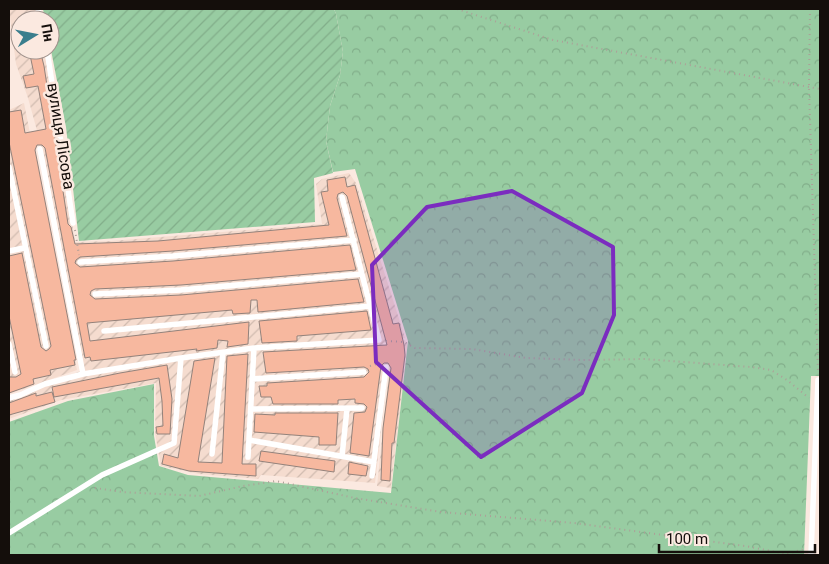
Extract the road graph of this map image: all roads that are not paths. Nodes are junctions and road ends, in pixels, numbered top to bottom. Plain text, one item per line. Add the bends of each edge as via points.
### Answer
1 (49, 60) edge
2 (40, 150) dead end
3 (9, 167) edge
4 (342, 197) dead end
5 (74, 223) road end
6 (354, 240) junction
7 (24, 248) junction
8 (9, 251) edge
9 (80, 262) road end
10 (362, 274) junction
11 (95, 294) dead end
12 (371, 306) junction
13 (104, 331) dead end
14 (9, 344) edge
15 (46, 346) dead end
16 (254, 348) junction
17 (223, 353) junction
18 (181, 358) junction
19 (386, 367) road end
20 (15, 372) dead end
21 (364, 372) road end
22 (83, 374) junction
23 (252, 380) junction
24 (818, 380) road end
25 (9, 398) edge
26 (251, 408) junction
27 (362, 408) dead end
28 (347, 409) junction
29 (249, 440) junction
30 (212, 454) dead end
31 (342, 456) junction
32 (248, 457) dead end
33 (374, 462) junction
34 (372, 476) dead end
35 (9, 532) edge
36 (811, 555) edge

1 - 5 lane, вулиця Лісова
2 - 22 lane
3 - 7 lane
4 - 6 lane
6 - 9 lane
6 - 10 lane
7 - 8 lane
7 - 15 lane
10 - 11 lane
10 - 12 lane
12 - 13 lane
12 - 16 lane via 379,340
14 - 20 lane
16 - 17 lane
16 - 23 lane
17 - 18 lane
17 - 30 lane
18 - 22 lane
18 - 35 lane via 174,443 102,474
19 - 33 lane
21 - 23 lane
22 - 25 lane
23 - 26 lane
24 - 36 lane
26 - 28 lane
26 - 29 lane
27 - 28 lane
28 - 31 lane
29 - 31 lane
29 - 32 lane
31 - 33 lane
33 - 34 lane

